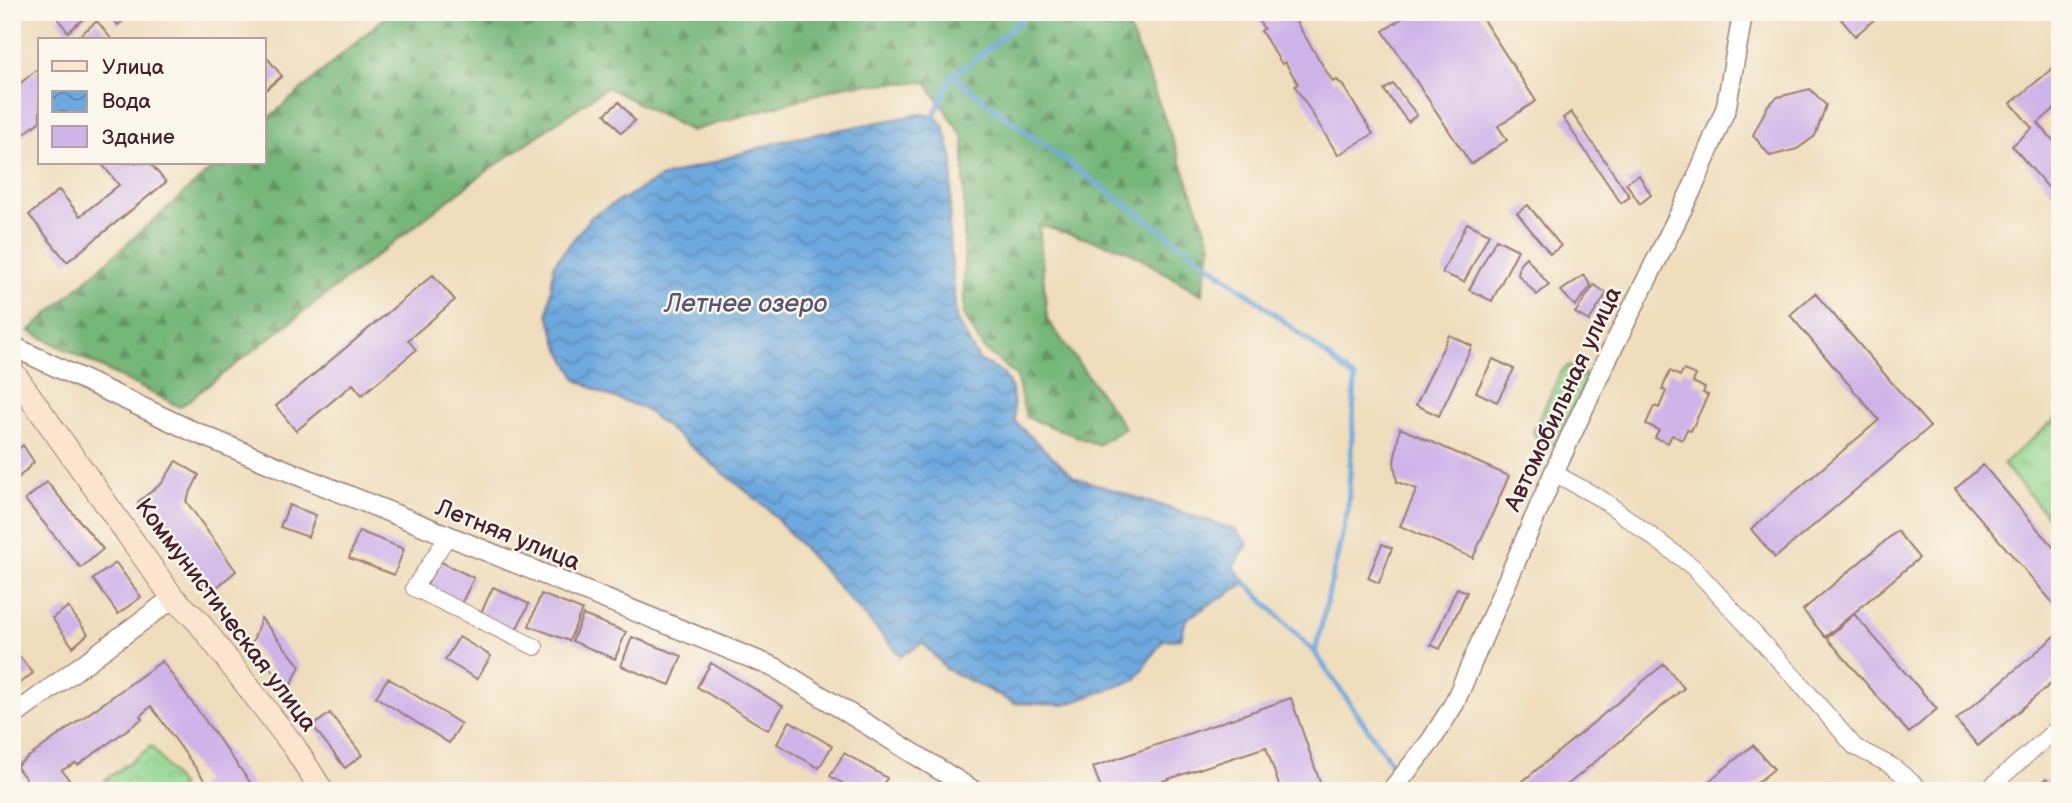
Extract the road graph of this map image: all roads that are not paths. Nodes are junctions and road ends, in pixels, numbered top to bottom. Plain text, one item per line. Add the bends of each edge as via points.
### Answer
1 (1744, 12) edge
2 (12, 346) edge
3 (12, 371) edge
4 (1554, 473) junction
5 (448, 536) junction
6 (173, 598) junction
7 (535, 647) dead end
8 (12, 717) edge
9 (2060, 726) edge
10 (1394, 788) edge
11 (322, 791) edge
12 (974, 791) edge
13 (1923, 791) edge
14 (1986, 791) edge

1 - 4 street, Автомобильная улица via 1726,108 1690,194
2 - 5 street, Летняя улица via 190,430
3 - 6 main road, Коммунистическая улица
4 - 10 street, Автомобильная улица via 1454,704
4 - 13 street via 1603,500 1693,567 1855,747 1889,764
5 - 7 street via 414,588
5 - 12 street, Летняя улица via 776,668
6 - 8 street
6 - 11 main road, Коммунистическая улица via 197,620 295,748
9 - 14 street

